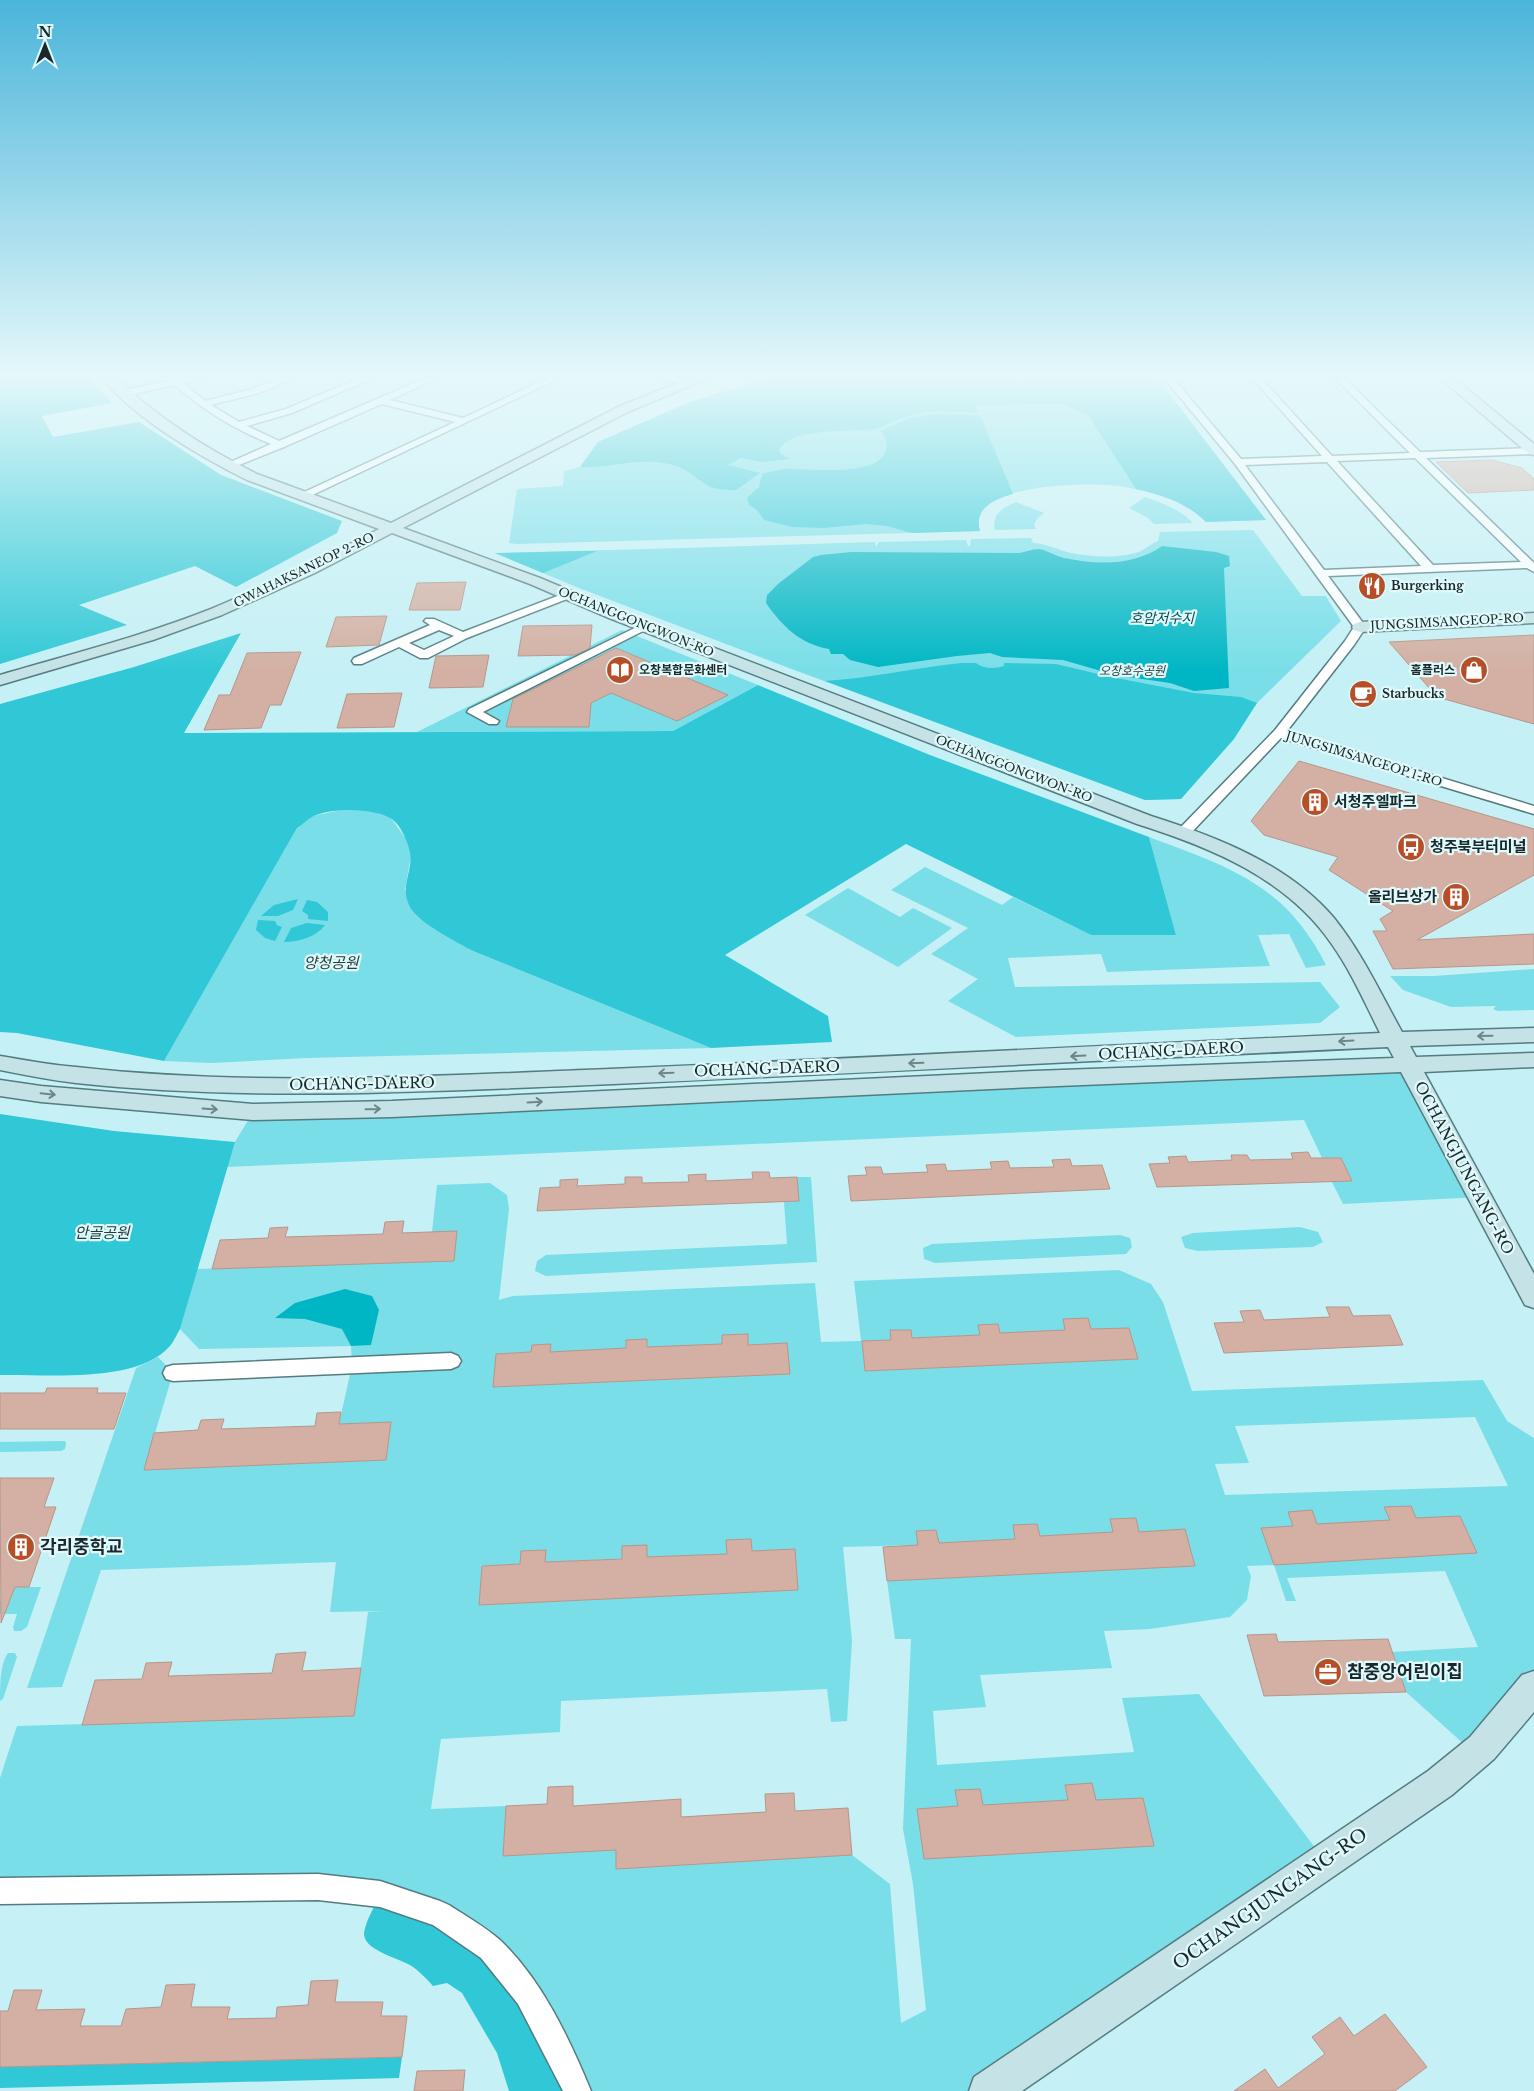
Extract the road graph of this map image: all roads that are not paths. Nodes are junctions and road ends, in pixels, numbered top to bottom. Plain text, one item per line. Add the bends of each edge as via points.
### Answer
1 (253, 476) edge
2 (348, 476) edge
3 (493, 476) edge
4 (1248, 476) edge
5 (1345, 476) edge
6 (1438, 476) edge
7 (304, 496) junction
8 (389, 528) junction
9 (1532, 567) edge
10 (1430, 569) junction
11 (1320, 574) junction
12 (568, 595) junction
13 (1534, 618) edge
14 (645, 626) junction
15 (1360, 628) junction
16 (463, 636) junction
17 (400, 643) junction
18 (358, 661) dead end
19 (0, 680) edge
20 (493, 721) dead end
21 (1279, 734) junction
22 (1534, 810) edge
23 (1184, 832) junction
24 (1534, 1035) edge
25 (1394, 1039) junction
26 (1534, 1060) edge
27 (0, 1063) edge
28 (1407, 1064) junction
29 (0, 1088) edge
30 (1534, 1298) edge
31 (451, 1361) dead end
32 (173, 1373) dead end
33 (1534, 1686) edge
34 (0, 1891) edge
35 (577, 2091) edge
36 (988, 2091) edge

1 - 7 street, OCHANGGONGWON-RO
2 - 7 street
3 - 8 street, GWAHAKSANEOP 2-RO
4 - 11 street
5 - 10 street
6 - 9 street
7 - 8 street, OCHANGGONGWON-RO
8 - 12 street, OCHANGGONGWON-RO
8 - 19 street, GWAHAKSANEOP 2-RO via 310,570 216,612 147,637
9 - 10 street
10 - 11 street
11 - 15 street
12 - 14 street, OCHANGGONGWON-RO
12 - 16 street
13 - 15 street, JUNGSIMSANGEOP-RO
14 - 20 street via 473,712
14 - 23 street, OCHANGGONGWON-RO via 1144,820
15 - 21 street, JUNGSIMSANGEOP 1-RO
16 - 17 street via 424,655
16 - 17 street via 435,623
17 - 18 street
21 - 22 street, JUNGSIMSANGEOP 1-RO
21 - 23 street
23 - 25 street, OCHANGGONGWON-RO via 1273,877 1319,914 1349,954
24 -> 25 street, OCHANG-DAERO
25 -> 27 street, OCHANG-DAERO via 842,1066 293,1086 114,1078
25 - 28 street, OCHANGJUNGANG-RO
26 - 28 street, OCHANG-DAERO
29 -> 28 street, OCHANG-DAERO via 253,1112 392,1109
28 - 30 street, OCHANGJUNGANG-RO
31 - 32 street
33 - 36 street, OCHANGJUNGANG-RO via 1482,1748 1440,1782
34 - 35 street via 318,1887 380,1894 440,1914 490,1949 528,1994

